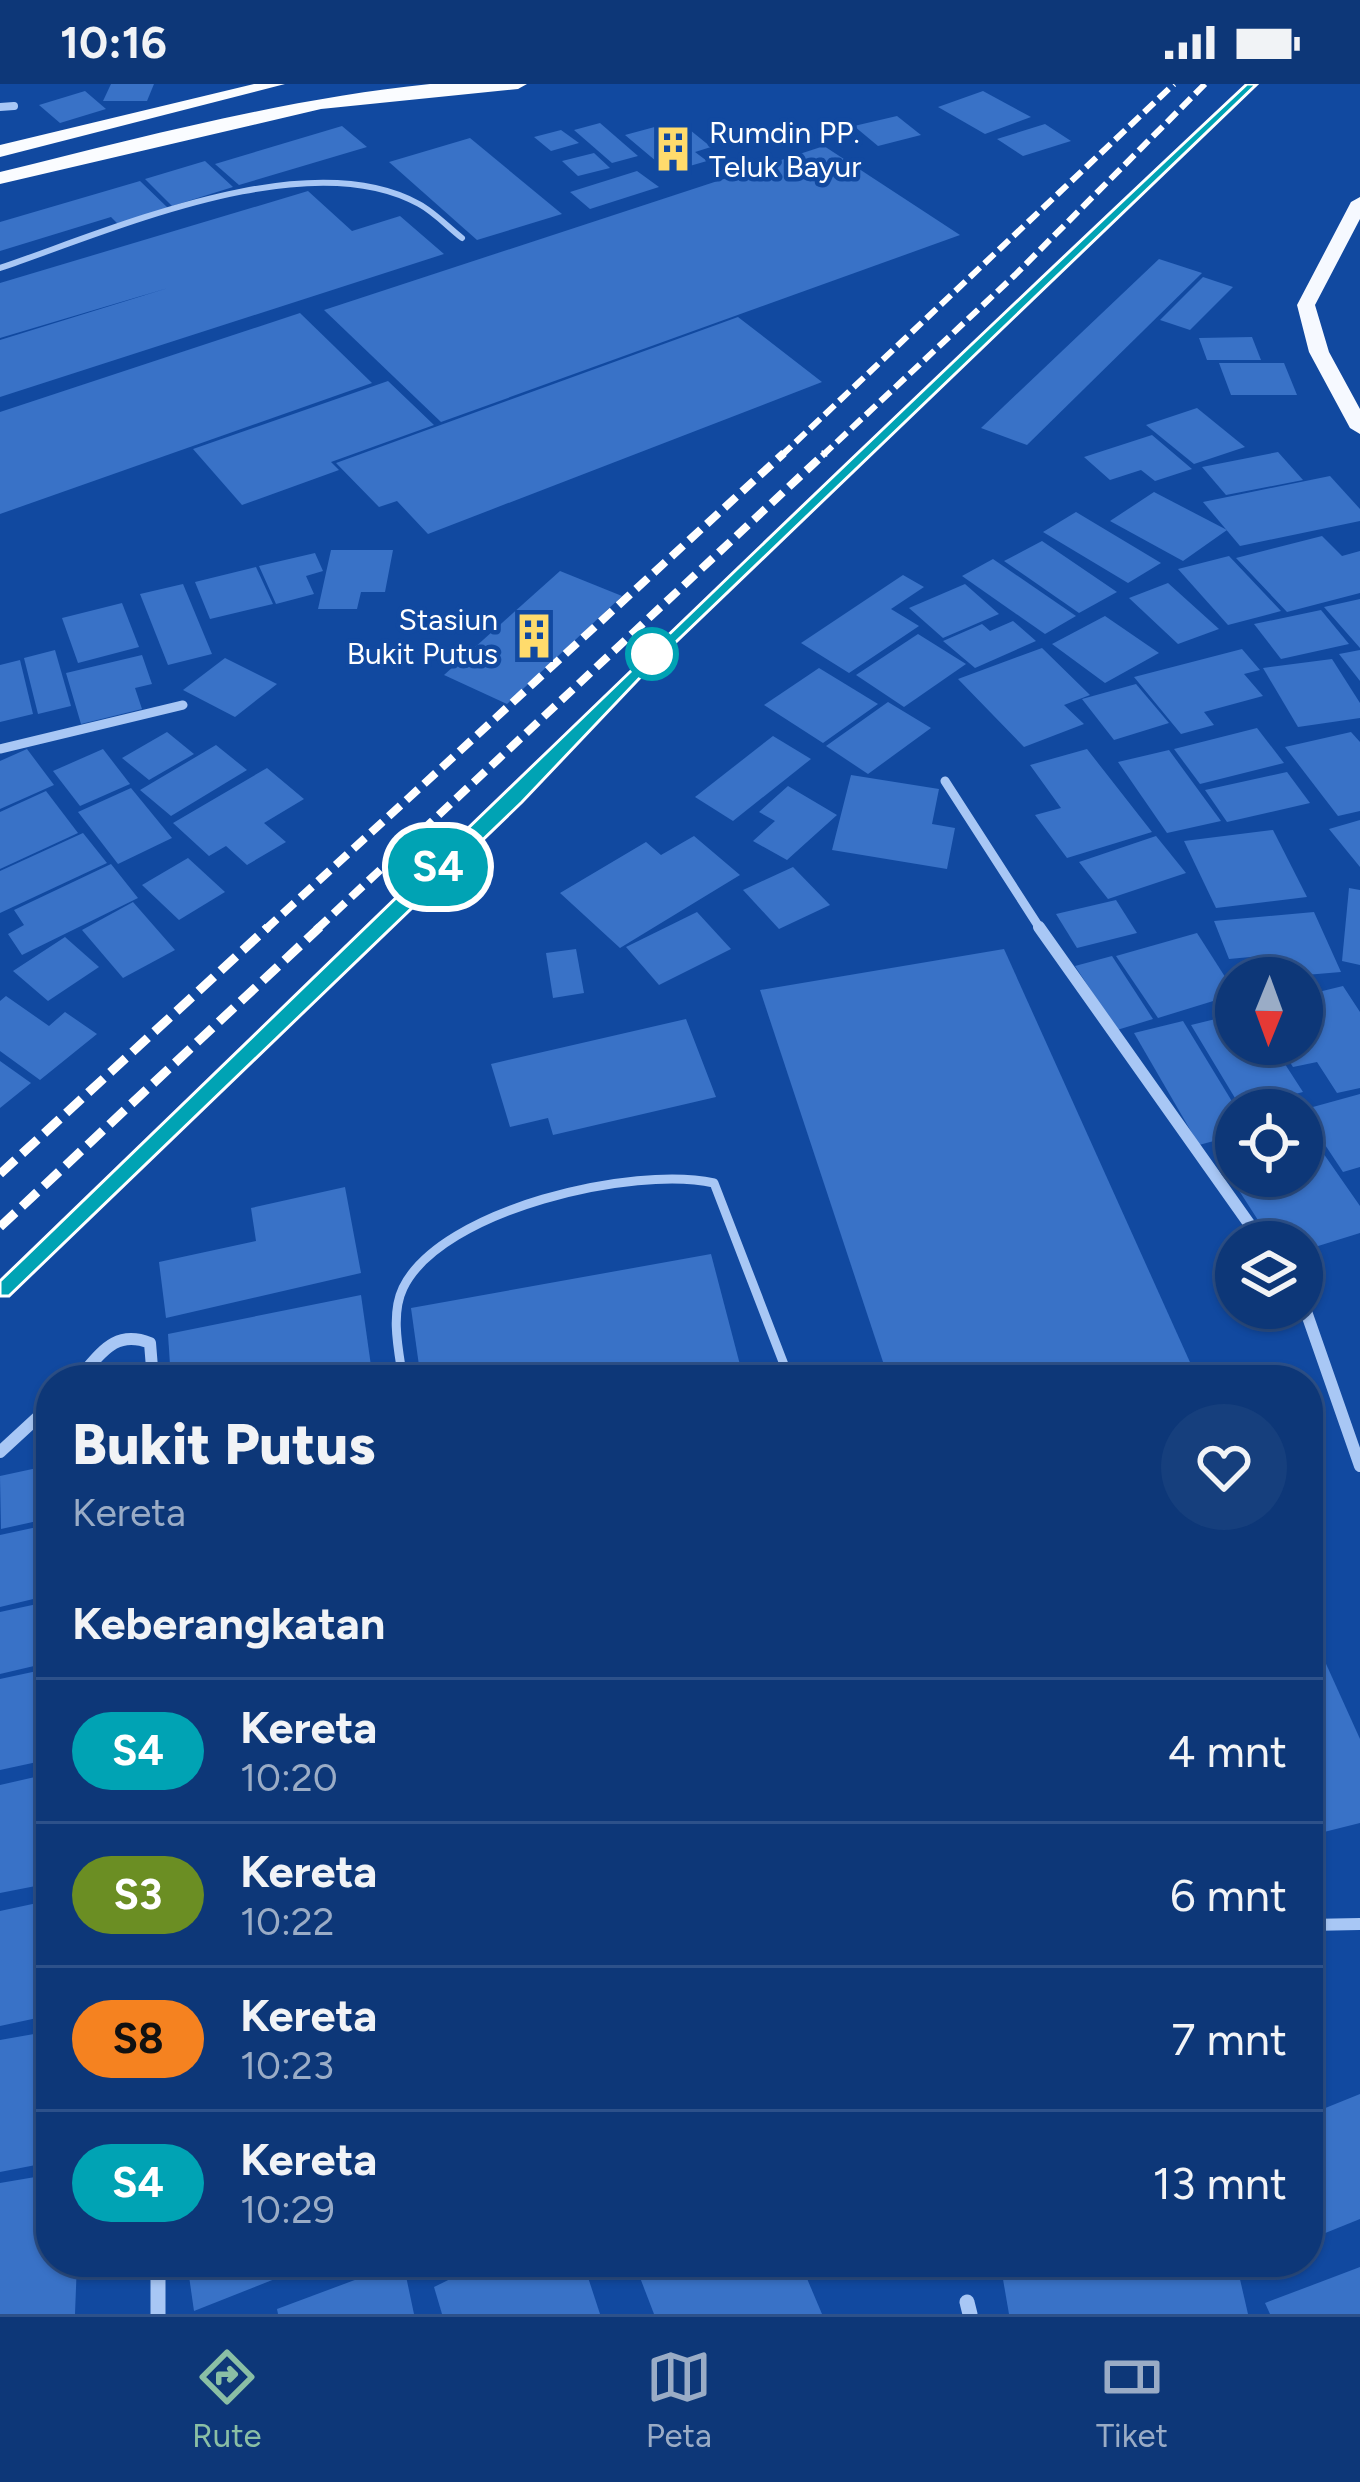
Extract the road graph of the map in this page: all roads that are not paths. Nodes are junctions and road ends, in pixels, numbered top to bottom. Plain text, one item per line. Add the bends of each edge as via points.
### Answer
1 (276, 84) edge
2 (518, 84) edge
3 (0, 106) edge
4 (14, 106) dead end
5 (0, 152) edge
6 (0, 178) edge
7 (1360, 202) edge
8 (461, 238) dead end
9 (0, 268) edge
10 (1360, 428) edge
11 (184, 705) dead end
12 (0, 749) edge
13 (945, 781) dead end
14 (1247, 1221) edge
15 (1312, 1329) edge
16 (91, 1365) edge
17 (152, 1365) edge
18 (402, 1365) edge
19 (784, 1365) edge
20 (36, 1419) edge
21 (0, 1452) edge
22 (1360, 1466) edge
23 (1323, 1924) edge
24 (1360, 1924) edge
25 (158, 2277) edge
26 (158, 2314) edge

1 - 5 highway
2 - 6 highway via 347,96 256,112
3 - 4 street
7 - 10 main road via 1306,305 1319,352
8 - 9 lane via 439,211 419,202 341,184 280,184
11 - 12 street
13 - 14 street via 1056,954
15 - 22 street
16 - 17 street via 129,1335 150,1343
18 - 19 lane via 400,1292 440,1243 591,1190 674,1176 715,1183
20 - 21 street
23 - 24 lane
25 - 26 street

